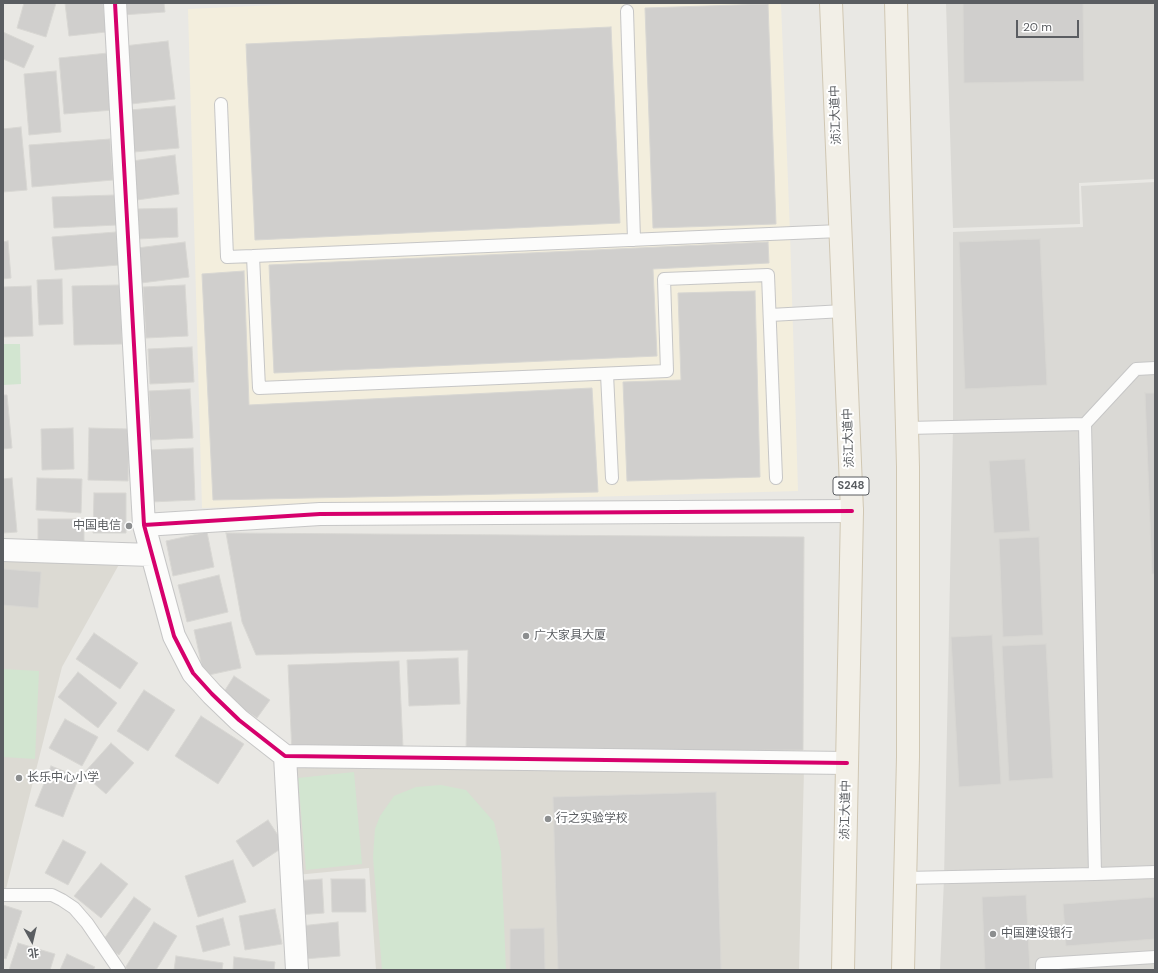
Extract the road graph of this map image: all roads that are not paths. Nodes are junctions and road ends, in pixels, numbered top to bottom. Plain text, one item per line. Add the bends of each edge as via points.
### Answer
1 (115, 3) edge
2 (831, 3) edge
3 (896, 3) edge
4 (627, 11) dead end
5 (221, 104) dead end
6 (840, 231) junction
7 (634, 240) junction
8 (253, 256) junction
9 (844, 311) junction
10 (770, 315) junction
11 (1155, 368) edge
12 (607, 374) junction
13 (1085, 424) junction
14 (907, 428) junction
15 (612, 478) dead end
16 (776, 478) dead end
17 (852, 511) junction
18 (144, 525) junction
19 (3, 550) edge
20 (151, 555) junction
21 (285, 756) junction
22 (847, 763) junction
23 (1155, 872) edge
24 (1095, 874) junction
25 (905, 878) junction
26 (3, 895) edge
27 (1155, 957) edge
28 (119, 970) edge
29 (297, 970) edge
30 (843, 970) edge
31 (903, 970) edge
32 (1042, 970) edge

1 - 18 street
2 - 6 main road, 浈江大道中 / S248
3 - 14 main road
4 - 7 lane
5 - 8 lane via 227,257
6 - 7 lane
6 - 9 main road, 浈江大道中 / S248
7 - 8 lane
8 - 12 lane via 259,388
9 - 10 lane
9 - 17 main road, 浈江大道中 / S248
10 - 12 lane via 768,275 664,279 667,371
10 - 16 lane
11 - 13 lane via 1136,369
12 - 15 lane
13 - 14 lane
13 - 24 lane
14 - 25 main road via 908,757
17 - 18 street via 320,514
17 - 22 main road, 浈江大道中 / S248
18 - 20 street
19 - 20 street
20 - 21 street via 174,636 193,673 239,720
21 - 22 street
21 - 29 street
22 - 30 main road, 浈江大道中 / S248
23 - 24 lane
24 - 25 lane
25 - 31 main road
26 - 28 lane via 52,895 62,900 74,908 87,923
27 - 32 lane via 1042,964

